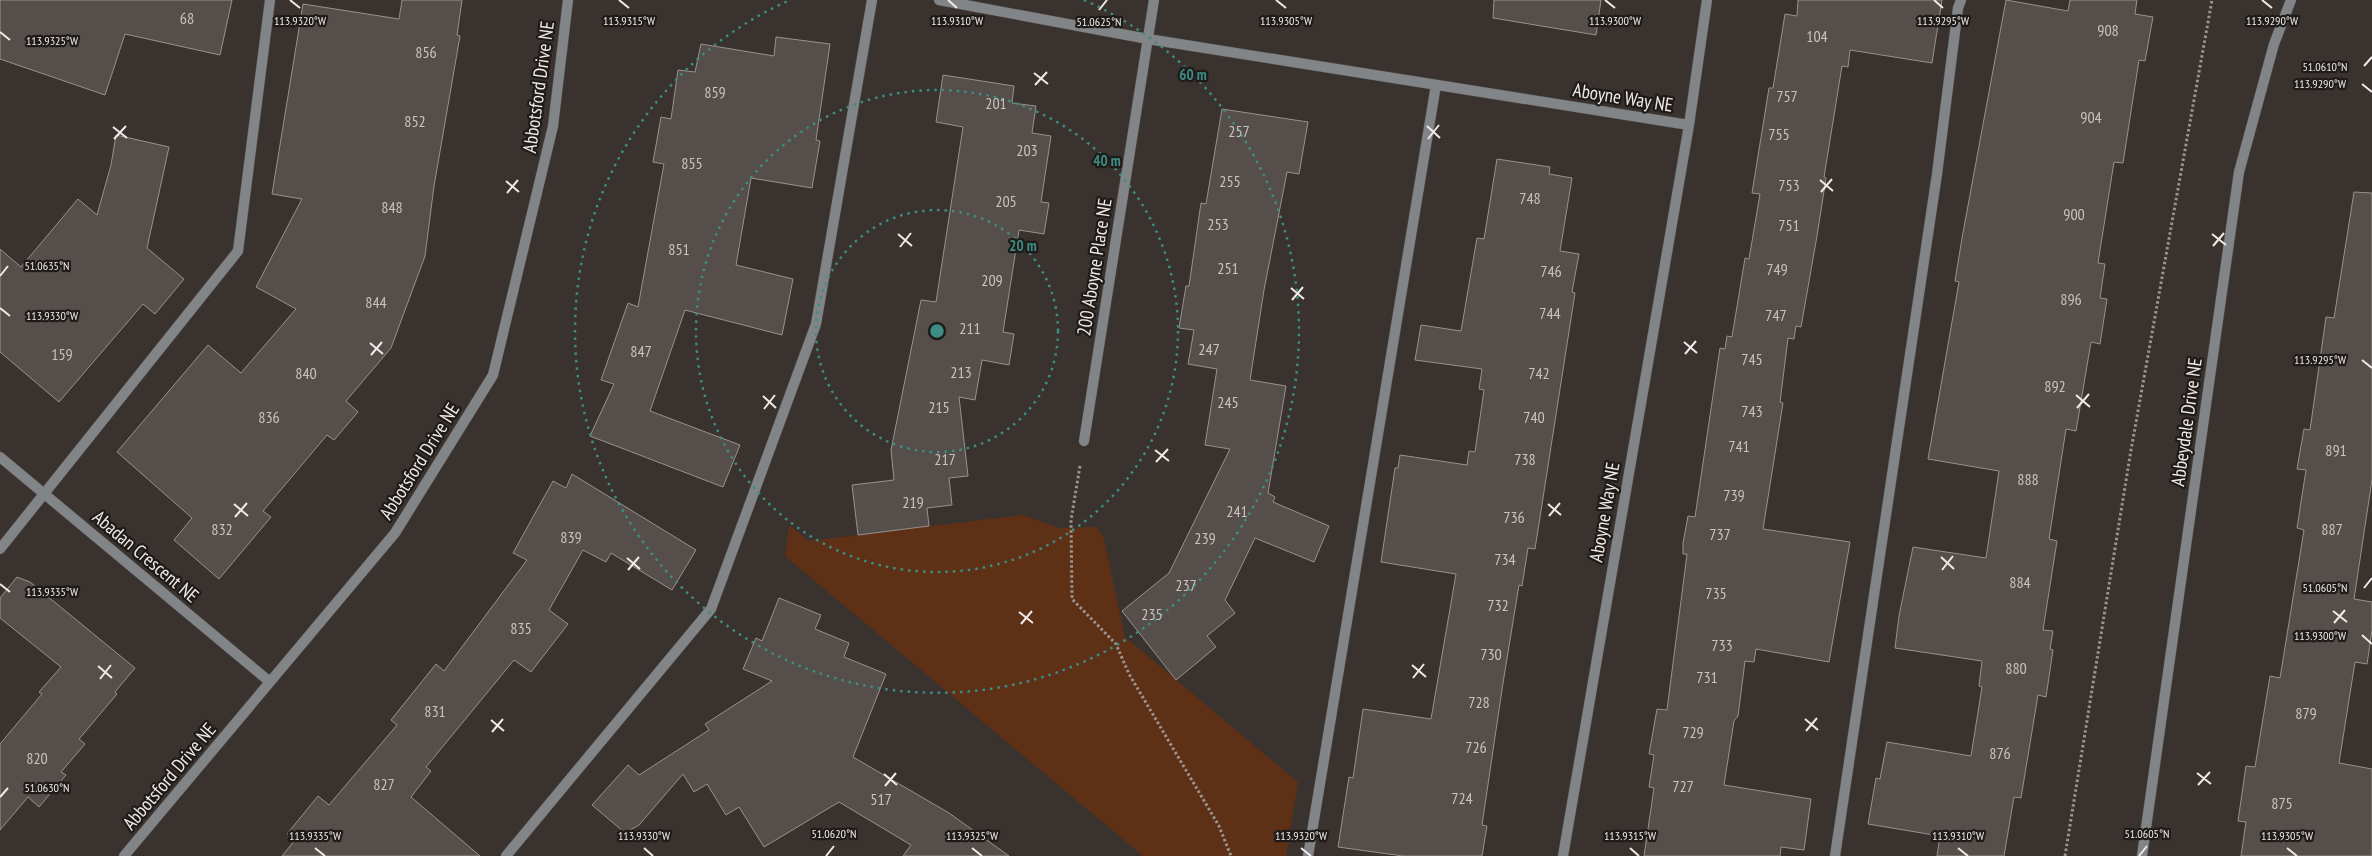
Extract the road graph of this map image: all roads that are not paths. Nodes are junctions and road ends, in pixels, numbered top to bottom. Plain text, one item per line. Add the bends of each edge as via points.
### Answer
1 (270, 0) edge
2 (568, 0) edge
3 (872, 0) edge
4 (939, 0) edge
5 (1154, 0) edge
6 (1707, 0) edge
7 (1961, 0) edge
8 (2292, 0) edge
9 (1148, 39) junction
10 (1436, 85) junction
11 (1689, 125) junction
12 (1084, 441) road end
13 (0, 457) edge
14 (45, 494) junction
15 (0, 548) edge
16 (270, 682) junction
17 (124, 856) edge
18 (506, 856) edge
19 (1308, 856) edge
20 (1563, 856) edge
21 (1835, 856) edge
22 (2142, 856) edge

1 - 14 street via 238,251
2 - 16 street, Abbotsford Drive NE via 553,126 493,375 395,533
3 - 18 street via 816,324 711,609
4 - 9 street, Aboyne Way NE
5 - 9 street, 200 Aboyne Place NE
6 - 11 street
7 - 21 street
8 - 22 street, Abbeydale Drive NE via 2274,44 2239,172
9 - 10 street, Aboyne Way NE
9 - 12 street, 200 Aboyne Place NE
10 - 11 street, Aboyne Way NE
10 - 19 street
11 - 20 street, Aboyne Way NE
13 - 14 street, Abadan Crescent NE
14 - 15 street
14 - 16 street, Abadan Crescent NE
16 - 17 street, Abbotsford Drive NE

